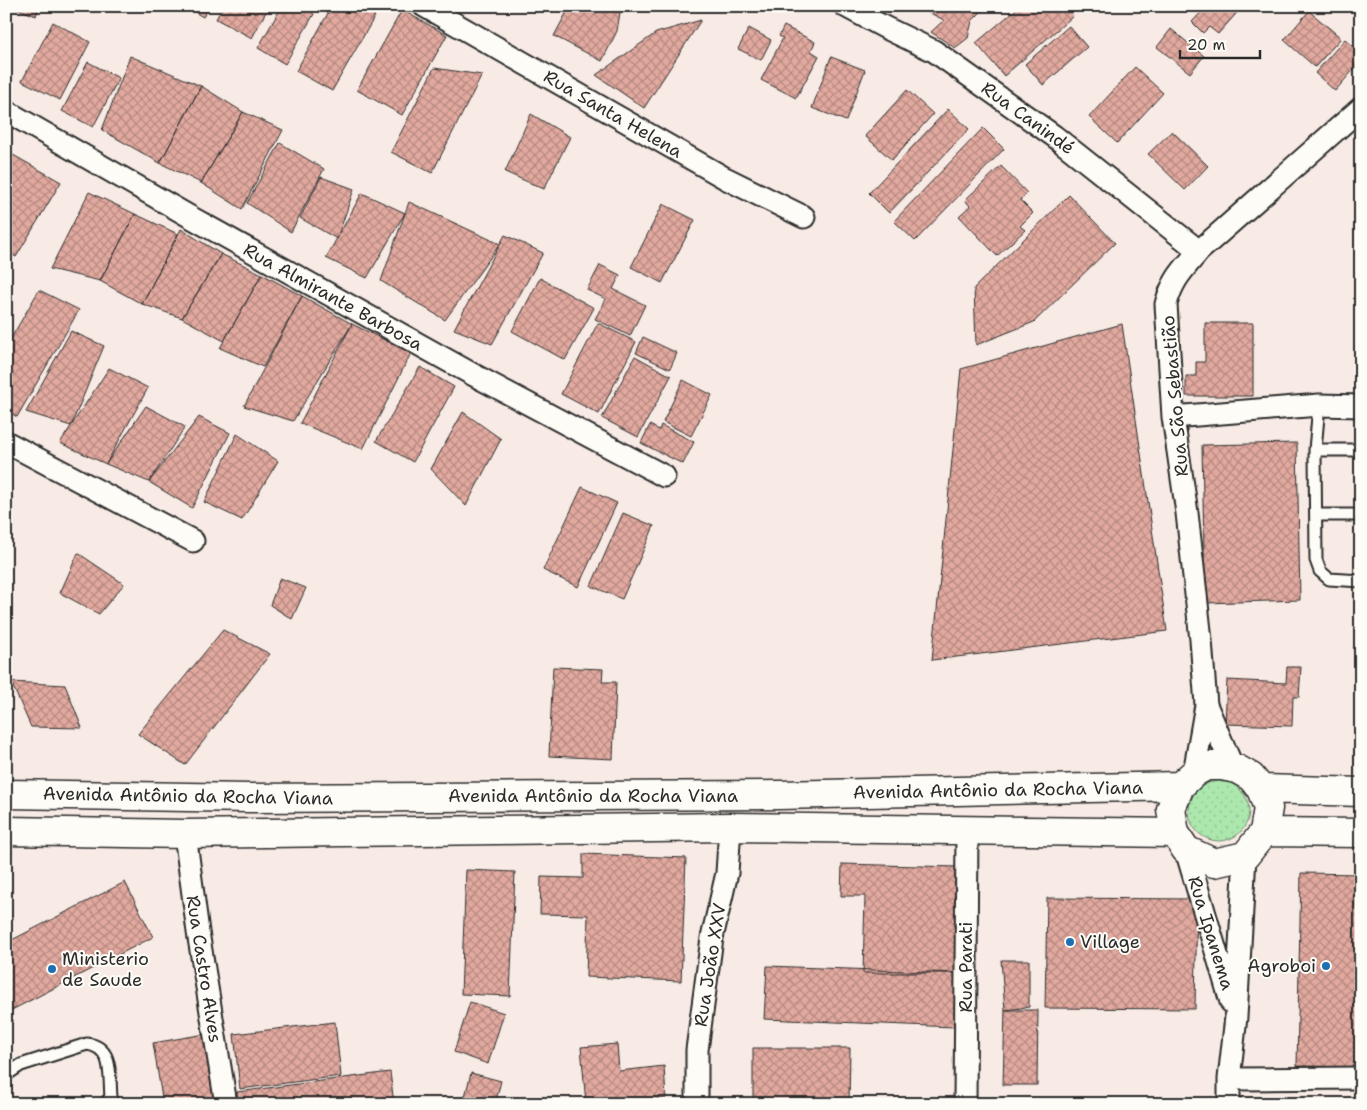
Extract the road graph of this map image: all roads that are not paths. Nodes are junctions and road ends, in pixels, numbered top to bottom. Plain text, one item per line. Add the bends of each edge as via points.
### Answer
1 (424, 6) edge
2 (845, 6) edge
3 (1361, 108) edge
4 (6, 111) edge
5 (804, 217) dead end
6 (1198, 251) junction
7 (1319, 405) junction
8 (1361, 406) edge
9 (1173, 416) junction
10 (6, 442) edge
11 (1315, 450) junction
12 (1361, 450) edge
13 (664, 476) dead end
14 (1316, 515) junction
15 (1361, 515) edge
16 (194, 541) dead end
17 (1361, 581) edge
18 (1206, 705) junction
19 (1233, 768) junction
20 (1187, 779) junction
21 (1261, 789) junction
22 (1361, 792) edge
23 (6, 794) edge
24 (730, 827) junction
25 (6, 831) edge
26 (967, 831) junction
27 (1264, 832) junction
28 (1361, 833) edge
29 (184, 834) junction
30 (1180, 841) junction
31 (1245, 856) junction
32 (1236, 1017) junction
33 (6, 1075) edge
34 (1361, 1078) edge
35 (1229, 1079) junction
36 (105, 1104) edge
37 (226, 1104) edge
38 (697, 1104) edge
39 (964, 1104) edge
40 (1229, 1104) edge

1 - 5 street, Rua Santa Helena via 725,178
2 - 6 street, Rua Canindé via 934,51 1054,136
3 - 6 street, Rua São Sebastião
4 - 13 street, Rua Almirante Barbosa via 463,369
6 - 9 street, Rua São Sebastião via 1170,288 1166,304
7 - 8 street
7 - 9 street
7 - 11 lane
9 - 18 street, Rua São Sebastião via 1187,513
10 - 16 street
11 - 12 lane
11 - 14 lane
14 - 15 lane
14 - 17 lane via 1316,560 1320,571 1329,579
18 - 19 street, Rua São Sebastião
18 - 20 street, Rua São Sebastião
19 - 20 main road via 1206,766
19 - 21 main road via 1251,777
20 - 23 main road, Avenida Antônio da Rocha Viana via 779,795 289,798
20 - 30 main road via 1171,809
21 - 22 main road
21 - 27 main road via 1268,808
24 - 26 main road, Avenida Antônio da Rocha Viana
24 - 29 main road, Avenida Antônio da Rocha Viana
24 - 38 street, Rua João XXV via 726,873 712,938 697,1050
25 - 29 main road, Avenida Antônio da Rocha Viana
26 - 30 main road, Avenida Antônio da Rocha Viana
26 - 39 street, Rua Parati
27 - 28 main road
27 - 31 main road
29 - 37 street, Rua Castro Alves
30 - 31 main road via 1214,863
30 - 32 street, Rua Ipanema
31 - 32 street, Rua Ipanema
32 - 35 street, Rua Ipanema
33 - 36 lane via 21,1064 87,1044 96,1045 108,1058 111,1097
34 - 35 street
35 - 40 street, Rua Ipanema

